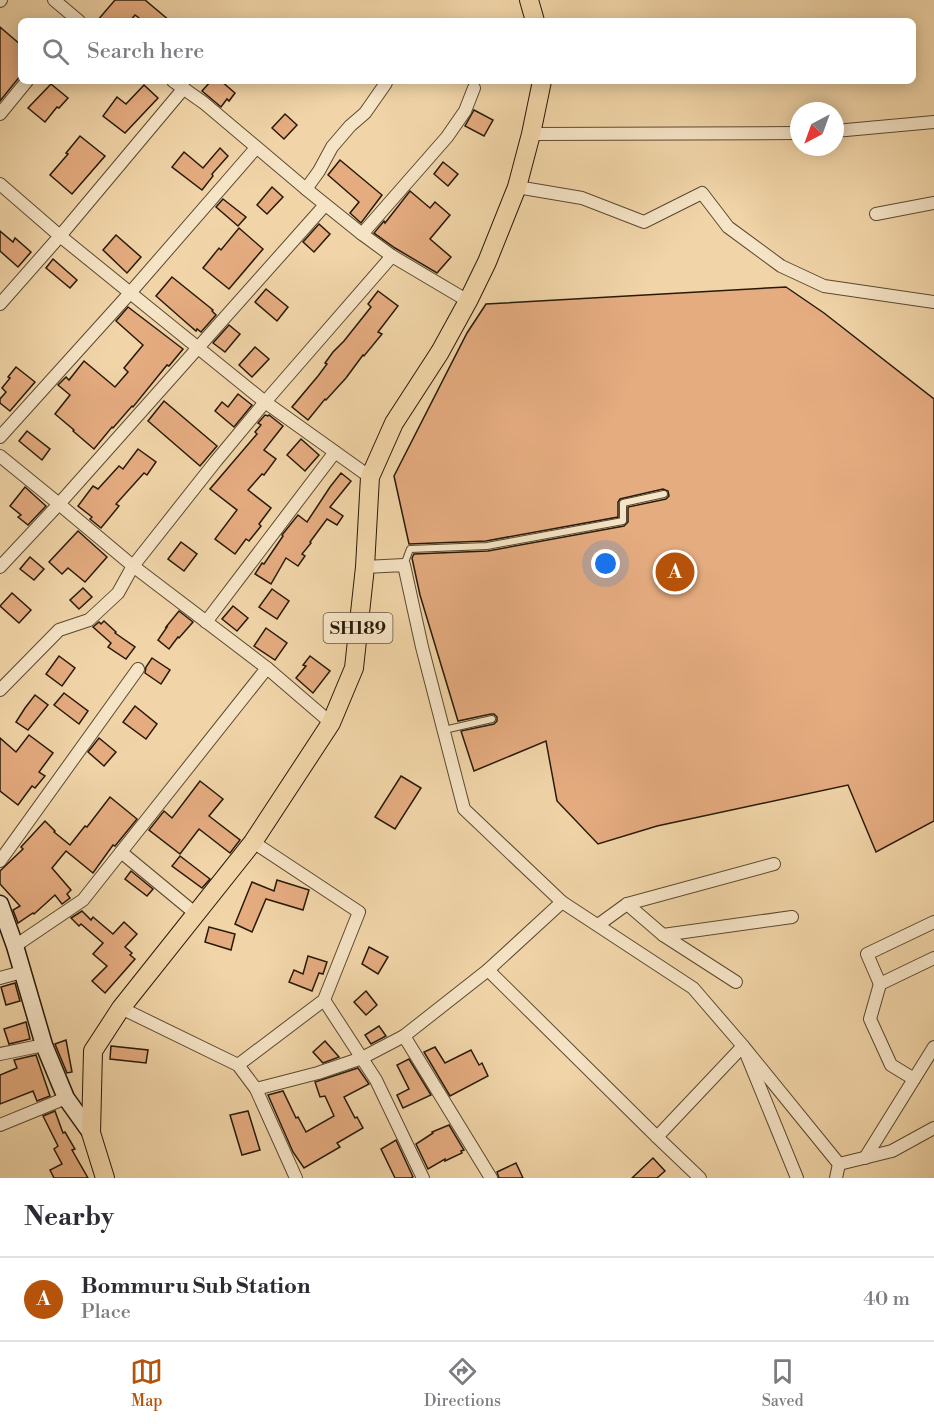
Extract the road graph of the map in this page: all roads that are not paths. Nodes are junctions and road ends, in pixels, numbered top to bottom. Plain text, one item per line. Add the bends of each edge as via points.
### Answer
1 (54, 0) edge
2 (529, 0) edge
3 (75, 18) edge
4 (534, 18) edge
5 (25, 84) edge
6 (178, 84) edge
7 (385, 84) edge
8 (541, 84) edge
9 (184, 88) junction
10 (474, 88) dead end
11 (0, 114) edge
12 (934, 122) edge
13 (844, 130) edge
14 (531, 134) junction
15 (790, 134) edge
16 (256, 148) junction
17 (0, 184) edge
18 (517, 188) junction
19 (306, 189) junction
20 (934, 203) edge
21 (324, 205) junction
22 (876, 214) dead end
23 (362, 234) junction
24 (60, 236) junction
25 (392, 256) junction
26 (130, 293) junction
27 (468, 301) junction
28 (934, 302) edge
29 (0, 304) edge
30 (198, 348) junction
31 (265, 402) junction
32 (0, 437) edge
33 (335, 452) junction
34 (0, 456) edge
35 (370, 477) junction
36 (664, 494) dead end
37 (59, 504) junction
38 (404, 565) junction
39 (133, 566) junction
40 (0, 567) edge
41 (365, 567) junction
42 (206, 622) junction
43 (267, 668) junction
44 (138, 669) dead end
45 (0, 690) edge
46 (492, 719) dead end
47 (331, 723) junction
48 (444, 730) junction
49 (253, 842) junction
50 (121, 852) junction
51 (0, 861) edge
52 (774, 864) dead end
53 (562, 902) junction
54 (627, 903) junction
55 (2, 912) edge
56 (196, 914) junction
57 (792, 917) dead end
58 (934, 922) edge
59 (598, 925) junction
60 (663, 935) junction
61 (15, 946) junction
62 (934, 958) edge
63 (488, 970) junction
64 (22, 972) junction
65 (0, 978) edge
66 (736, 982) dead end
67 (880, 984) junction
68 (324, 1000) junction
69 (121, 1008) junction
70 (404, 1036) junction
71 (44, 1045) junction
72 (744, 1046) junction
73 (934, 1047) edge
74 (0, 1054) edge
75 (363, 1058) junction
76 (238, 1065) junction
77 (914, 1079) junction
78 (256, 1089) junction
79 (66, 1098) junction
80 (0, 1125) edge
81 (934, 1128) edge
82 (91, 1133) junction
83 (657, 1137) junction
84 (865, 1158) junction
85 (839, 1164) junction
86 (105, 1178) edge
87 (296, 1178) edge
88 (423, 1178) edge
89 (491, 1178) edge
90 (700, 1178) edge
91 (797, 1178) edge
92 (836, 1178) edge

1 - 3 street
2 - 4 main road
5 - 11 street
6 - 9 street
7 - 19 street via 365,113 338,139
8 - 14 main road, SH189
9 - 16 street
9 - 24 street
10 - 23 street via 465,111 447,137
12 - 13 street
14 - 15 street
14 - 18 main road, SH189
16 - 19 street
16 - 26 street
17 - 24 street
18 - 27 main road, SH189
18 - 28 street via 582,198 644,222 702,193 728,227 782,266 824,286
19 - 21 street
20 - 22 street
21 - 23 street
21 - 30 street
23 - 25 street
24 - 26 street
24 - 29 street
25 - 27 street
25 - 31 street
26 - 30 street
26 - 32 street
27 - 35 main road, SH189 via 394,423
30 - 31 street
30 - 37 street
31 - 33 street
31 - 39 street
33 - 35 street
33 - 42 street
34 - 37 street
35 - 41 main road, SH189
36 - 38 lane via 623,503 623,521 487,546 410,549
37 - 39 street
37 - 40 street
38 - 41 street
38 - 48 street
39 - 42 street
39 - 45 street via 118,593 89,620 59,630
41 - 47 main road, SH189 via 354,668
42 - 43 street
43 - 47 street
43 - 50 street
44 - 51 street
46 - 48 lane
47 - 49 main road, SH189
48 - 53 street via 464,809
49 - 56 main road, SH189
49 - 68 street via 359,912
50 - 56 street
50 - 61 street via 83,900
52 - 54 street
53 - 59 street
53 - 63 street
54 - 59 street
54 - 60 street
55 - 61 main road
56 - 69 main road, SH189
57 - 60 street
58 - 67 street via 867,954
59 - 72 street via 693,988
60 - 66 street
61 - 64 main road
62 - 67 street
63 - 70 street
63 - 83 street
64 - 65 street
64 - 71 main road
67 - 77 street via 870,1019 891,1065
68 - 75 street
68 - 76 street
69 - 76 street
69 - 82 main road, SH189 via 93,1051
70 - 75 street
70 - 89 street
71 - 74 street
71 - 79 main road
72 - 83 street
72 - 85 street
72 - 91 street
73 - 77 street
75 - 78 street
75 - 88 street
76 - 78 street
77 - 84 street
78 - 87 street
79 - 80 street
79 - 82 main road
81 - 84 street via 892,1151
82 - 86 main road, SH189
83 - 90 street
84 - 85 street
85 - 92 street

